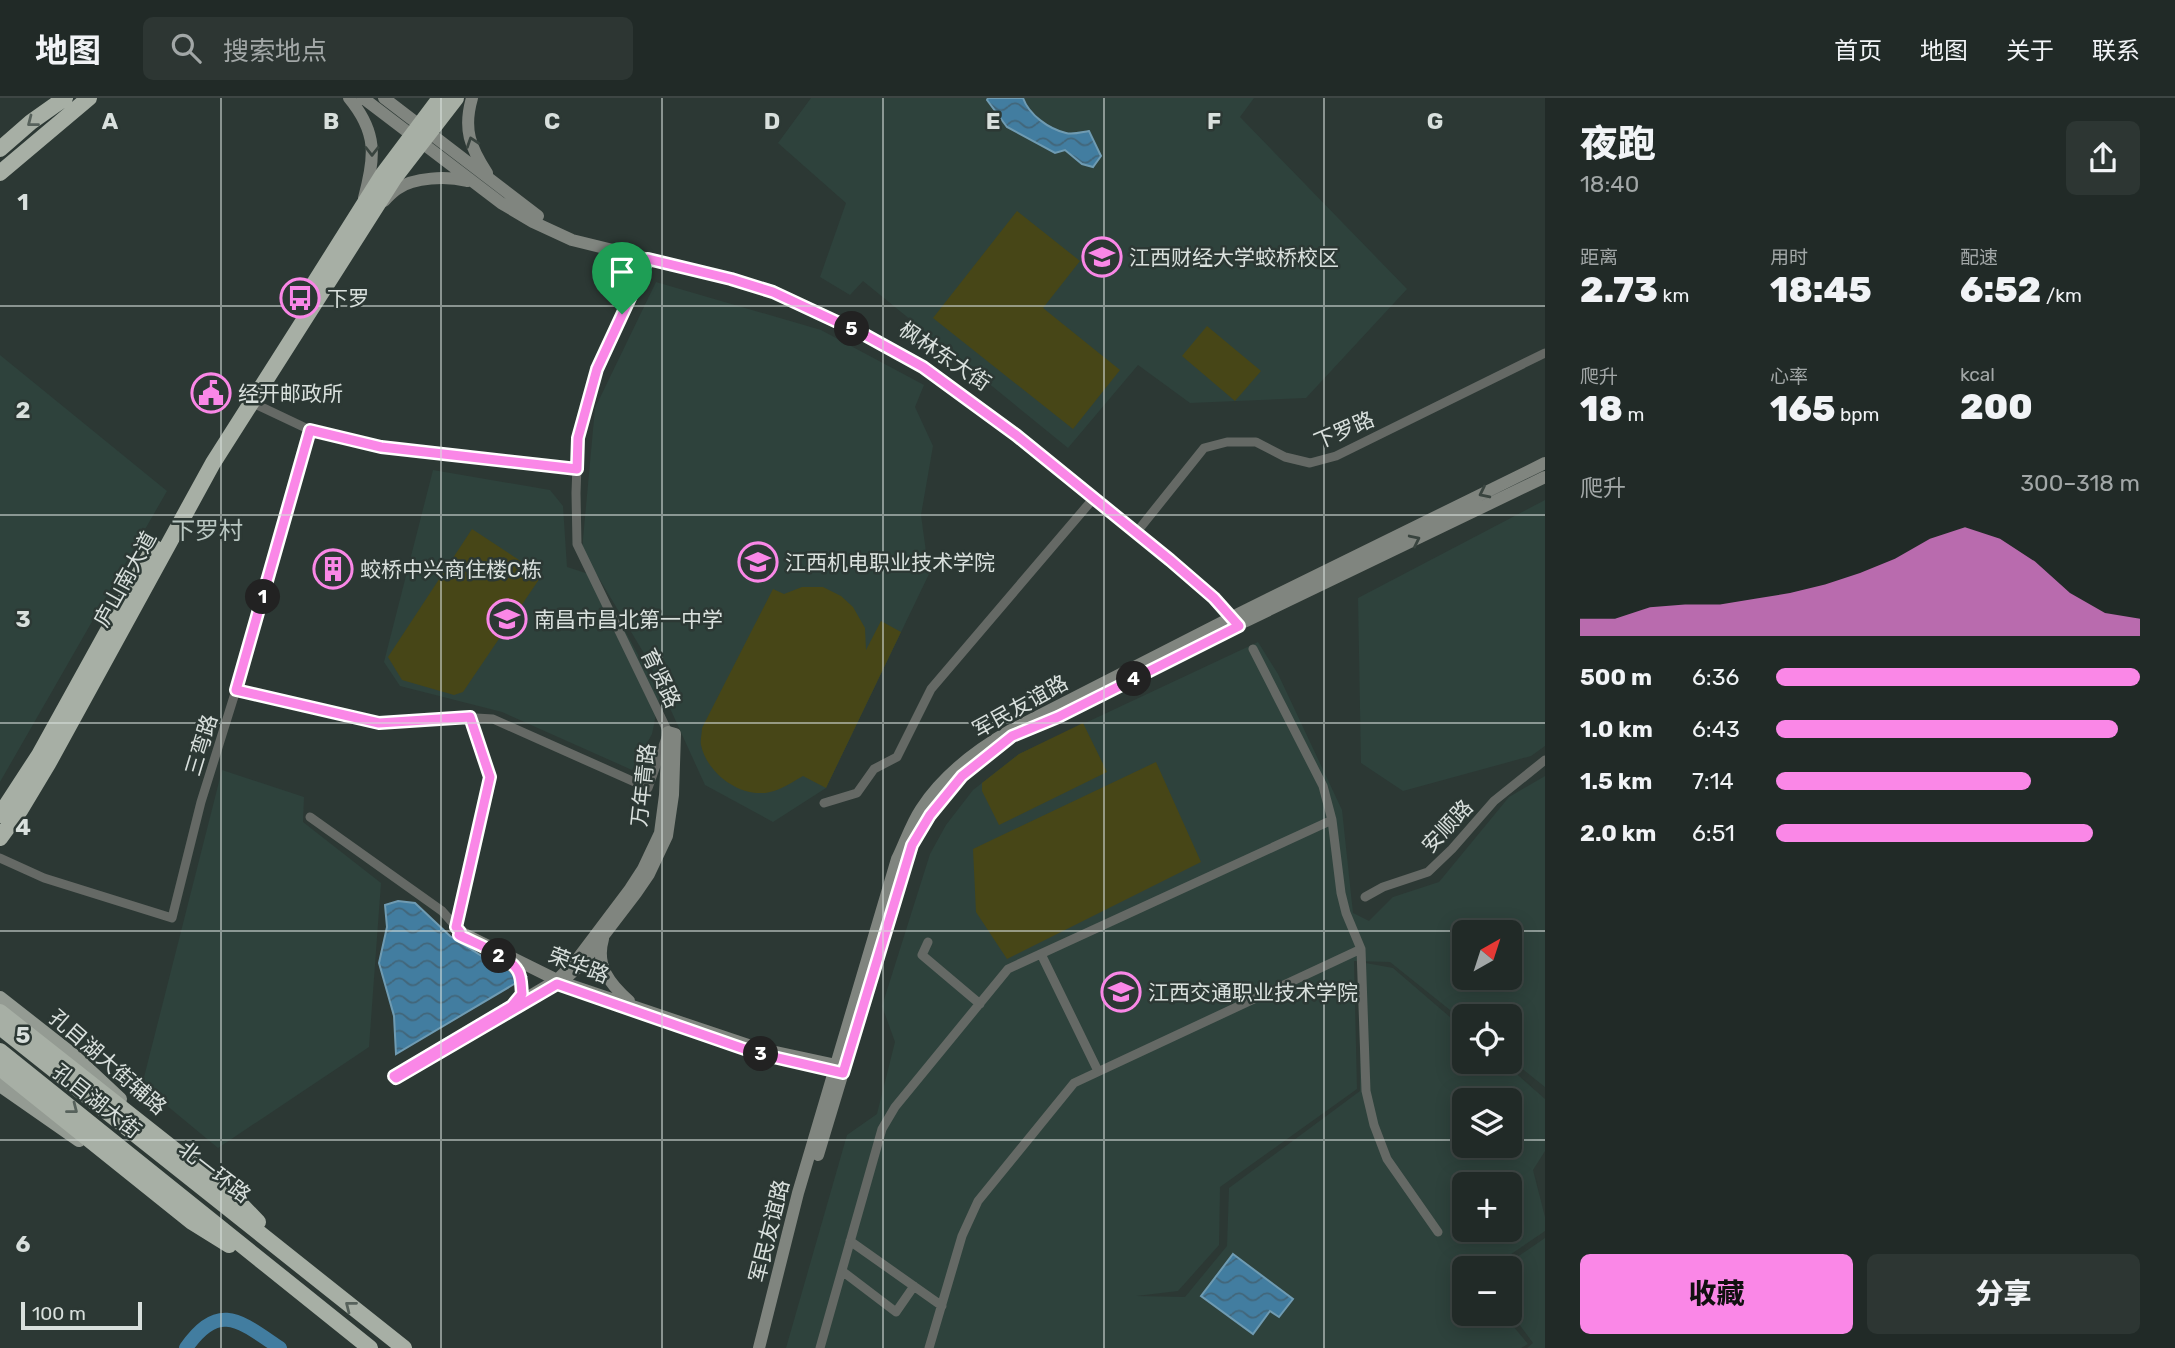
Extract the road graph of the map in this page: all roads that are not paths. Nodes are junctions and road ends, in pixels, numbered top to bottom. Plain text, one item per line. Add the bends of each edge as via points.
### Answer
1 (89, 98) edge
2 (349, 98) edge
3 (363, 98) edge
4 (384, 98) edge
5 (440, 98) edge
6 (456, 98) edge
7 (472, 98) edge
8 (70, 103) edge
9 (419, 134) junction
10 (0, 149) edge
11 (0, 173) edge
12 (473, 183) junction
13 (493, 183) junction
14 (0, 187) edge
15 (366, 211) junction
16 (648, 259) junction
17 (1545, 353) edge
18 (251, 402) junction
19 (310, 430) junction
20 (1545, 463) edge
21 (577, 469) junction
22 (1545, 477) edge
23 (1093, 499) junction
24 (1140, 528) junction
25 (1239, 620) junction
26 (1253, 649) dead end
27 (236, 690) junction
28 (470, 717) junction
29 (668, 732) junction
30 (1545, 760) edge
31 (824, 803) dead end
32 (0, 815) edge
33 (310, 817) dead end
34 (1332, 820) junction
35 (0, 838) edge
36 (0, 858) edge
37 (1365, 897) dead end
38 (458, 929) junction
39 (605, 934) junction
40 (928, 942) dead end
41 (1361, 949) junction
42 (1041, 954) junction
43 (504, 958) junction
44 (557, 982) junction
45 (0, 998) edge
46 (980, 1004) junction
47 (512, 1006) junction
48 (634, 1006) junction
49 (0, 1012) edge
50 (0, 1027) edge
51 (0, 1051) edge
52 (0, 1068) edge
53 (839, 1069) junction
54 (1098, 1071) junction
55 (0, 1084) edge
56 (186, 1160) junction
57 (144, 1185) junction
58 (1438, 1233) dead end
59 (850, 1241) junction
60 (293, 1260) junction
61 (842, 1271) junction
62 (914, 1286) junction
63 (299, 1290) junction
64 (942, 1306) junction
65 (370, 1348) edge
66 (404, 1348) edge
67 (759, 1348) edge
68 (766, 1348) edge
69 (820, 1348) edge
70 (929, 1348) edge

1 - 8 highway
2 -> 15 street via 373,141
3 - 9 street
4 - 9 street
5 - 9 highway
6 - 9 highway
13 -> 7 street via 478,160 467,128
8 -> 10 highway via 31,122
8 - 11 highway
8 - 14 highway via 41,147
9 - 12 street, 枫林东大街
9 - 13 street, 枫林东大街
9 - 15 highway, 庐山南大道 via 390,164
12 - 15 street via 444,177 422,180 398,188
12 - 16 street, 枫林东大街 via 511,210 572,240
13 - 24 street, 枫林东大街 via 531,212 573,234 774,286 870,329 927,364
15 - 18 highway, 庐山南大道
15 - 32 highway, 庐山南大道 via 191,480 39,755
16 - 21 street, 育贤路 via 597,369 578,438
16 - 23 street, 枫林东大街 via 773,292 865,335 923,367
17 - 24 street, 下罗路 via 1336,456 1310,463 1255,442 1204,448
18 - 19 street
18 - 35 highway, 庐山南大道 via 48,764
19 - 21 street via 381,447
19 - 27 street, 三弯路
20 -> 25 street, 军民友谊路
21 - 29 street, 育贤路 via 577,544
25 -> 22 street, 军民友谊路
23 - 25 street, 枫林东大街
23 - 31 street via 932,689 897,757 874,769 857,793
24 - 25 street, 枫林东大街 via 1221,594
25 - 53 street, 军民友谊路 via 1011,730 953,772 921,809 897,859
26 - 34 street via 1323,786
27 - 28 street, 育贤路 via 379,723
27 - 36 street, 三弯路 via 172,918 44,878
28 - 29 street, 育贤路 via 493,719 648,788
28 - 38 street via 490,777
29 - 39 street, 万年青路 via 675,734 667,836 649,874
29 - 44 street, 万年青路 via 660,833 630,889
30 - 37 street, 安顺路 via 1494,801 1428,872
33 - 38 street via 442,911
34 - 41 street via 1341,893
34 - 42 street
38 - 43 street, 荣华路 via 459,935
38 - 44 street, 荣华路
39 - 44 street, 万年青路 via 581,965
39 - 48 street via 600,950 604,973
40 - 46 street via 922,955
41 - 54 street
41 - 58 street via 1366,1091 1374,1125 1387,1159
42 - 46 street via 1008,969
42 - 54 street
43 - 44 street, 荣华路
43 - 47 street via 518,971 521,984 522,994
44 - 47 street, 万年青路
44 - 47 street, 万年青路 via 394,1076
44 - 48 street, 荣华路
44 - 53 street, 荣华路 via 756,1053
45 - 56 main road, 孔目湖大街辅路 via 74,1056
46 - 59 street via 882,1129
48 - 53 street, 荣华路 via 757,1048
49 - 56 highway
50 - 60 highway, 北一环路
51 -> 63 highway, 孔目湖大街
52 - 57 highway
53 - 67 street, 军民友谊路 via 798,1193
53 - 68 street, 军民友谊路
54 - 64 street via 1074,1083 978,1201 962,1236
55 - 57 main road
56 - 60 highway via 233,1196
57 - 63 highway via 192,1222
59 - 61 street
59 - 62 street
66 -> 60 highway, 北一环路
61 - 62 street via 896,1312
61 - 69 street
62 - 64 street
63 - 65 highway
64 - 70 street

